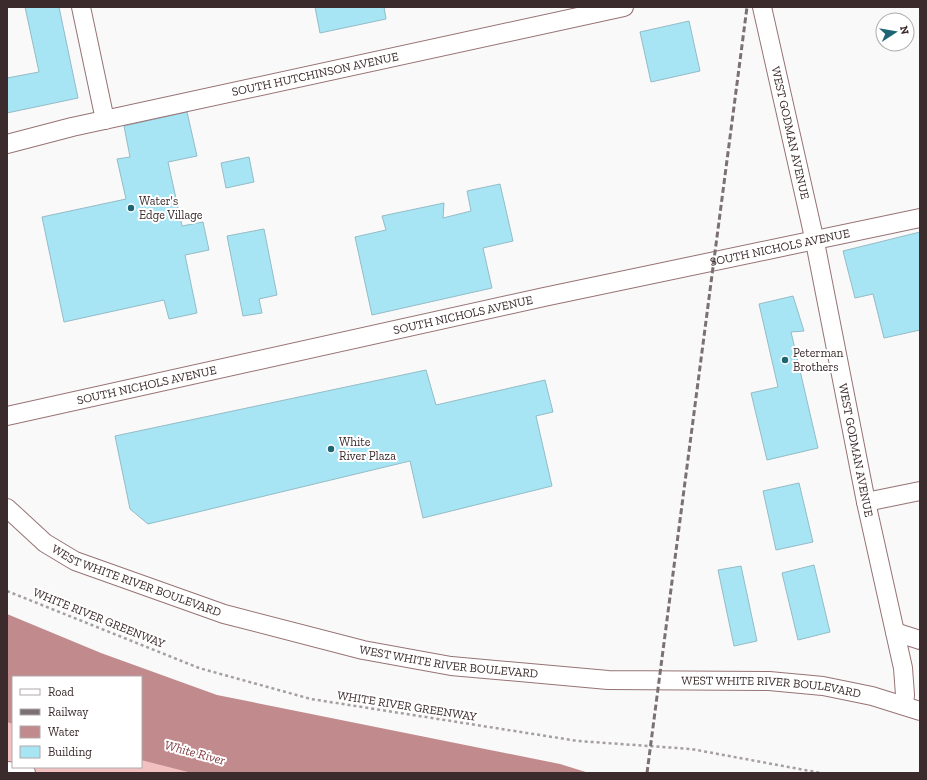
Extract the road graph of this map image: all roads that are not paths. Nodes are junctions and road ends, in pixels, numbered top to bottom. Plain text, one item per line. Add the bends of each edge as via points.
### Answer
1 (81, 7) edge
2 (624, 7) edge
3 (762, 7) edge
4 (105, 120) junction
5 (7, 144) edge
6 (920, 218) edge
7 (815, 242) junction
8 (7, 416) edge
9 (920, 491) edge
10 (866, 502) junction
11 (7, 508) edge
12 (895, 632) junction
13 (920, 640) edge
14 (912, 708) edge
15 (7, 771) edge
16 (26, 773) edge

1 - 4 street
2 - 4 street, SOUTH HUTCHINSON AVENUE
3 - 7 street, WEST GODMAN AVENUE
4 - 5 street, SOUTH HUTCHINSON AVENUE
6 - 7 street, SOUTH NICHOLS AVENUE
7 - 8 street, SOUTH NICHOLS AVENUE via 644,276
7 - 10 street, WEST GODMAN AVENUE
9 - 10 street
10 - 12 street, WEST GODMAN AVENUE
11 - 14 street, WEST WHITE RIVER BOULEVARD via 45,543 75,561 224,614 363,650 451,666 608,680 769,681 823,686
12 - 13 street
12 - 14 street, WEST GODMAN AVENUE via 903,668 905,695
15 - 16 street

